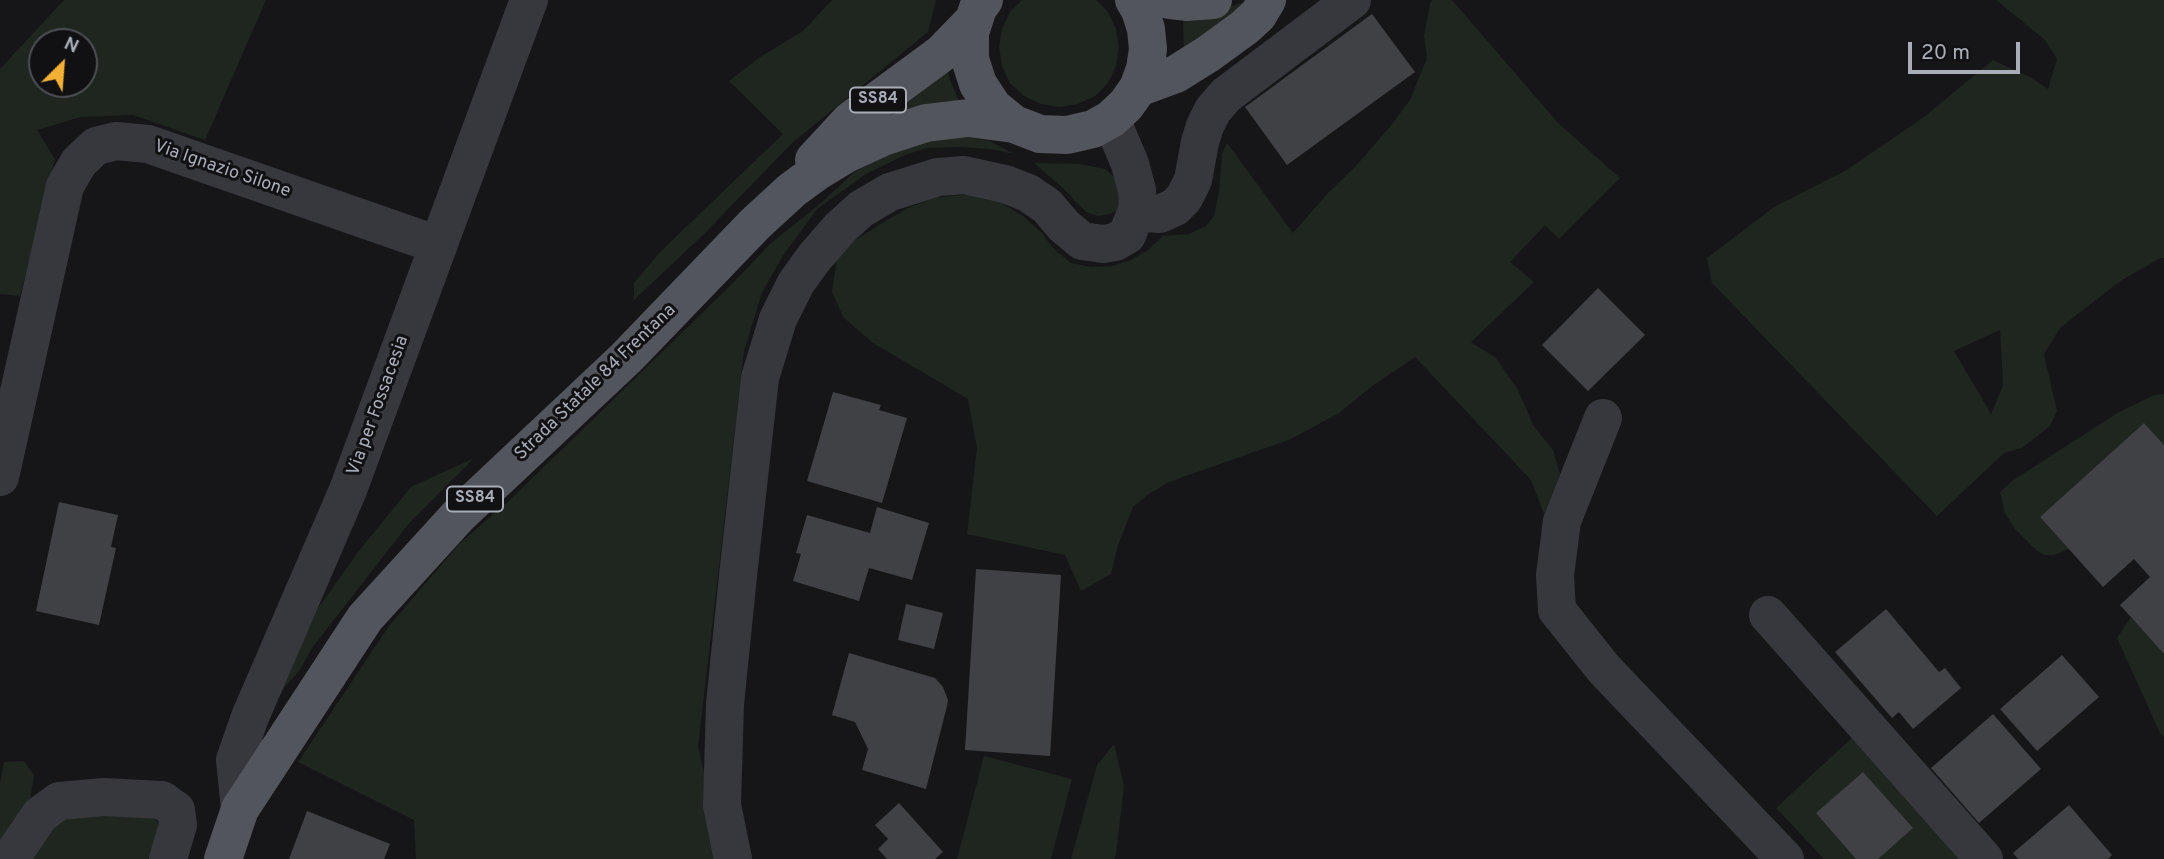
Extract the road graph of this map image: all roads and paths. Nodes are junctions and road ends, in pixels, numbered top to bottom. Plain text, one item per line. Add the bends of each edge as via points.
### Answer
1 (529, 0) edge
2 (1133, 0) edge
3 (1169, 0) edge
4 (1213, 0) edge
5 (1267, 0) edge
6 (1352, 0) edge
7 (979, 10) edge
8 (1138, 88) junction
9 (1111, 119) junction
10 (1014, 124) junction
11 (792, 190) junction
12 (1139, 208) junction
13 (438, 245) junction
14 (1603, 418) dead end
15 (0, 477) edge
16 (1768, 615) dead end
17 (240, 809) junction
18 (10, 859) edge
19 (168, 859) edge
20 (223, 859) edge
21 (733, 859) edge
22 (1785, 859) edge
23 (1984, 859) edge

1 - 13 street, Via per Fossacesia
2 - 8 main road via 1146,29 1148,49
3 - 4 main road
5 - 8 main road via 1245,27 1208,54 1176,74
6 - 12 street via 1226,95 1213,110 1200,142 1193,180 1175,207 1160,214
7 - 10 main road via 970,33 970,59 978,85 993,107
7 - 11 main road, Strada Statale 84 Frentana / SS84 via 942,53 851,120
8 - 9 main road
9 - 10 main road, Strada Statale 84 Frentana via 1067,135 1040,134
9 - 12 street via 1130,164
10 - 11 main road, Strada Statale 84 Frentana / SS84 via 968,118 926,123 846,153
11 - 17 main road, Strada Statale 84 Frentana / SS84 via 626,358 458,516 365,618
12 - 21 street via 1127,235 1115,242 1090,243 1028,193 988,179 938,177 890,192 860,209 796,283 778,318 760,377 724,704 722,805
13 - 15 street, Via Ignazio Silone via 148,144 116,141 96,146 79,162 65,186
13 - 17 street, Via per Fossacesia via 348,490 246,728 235,760
14 - 22 street via 1562,521 1556,610 1604,670
16 - 23 street
17 - 20 main road, Strada Statale 84 Frentana / SS84
18 - 19 street via 40,815 59,801 104,797 162,800 176,810 178,825

